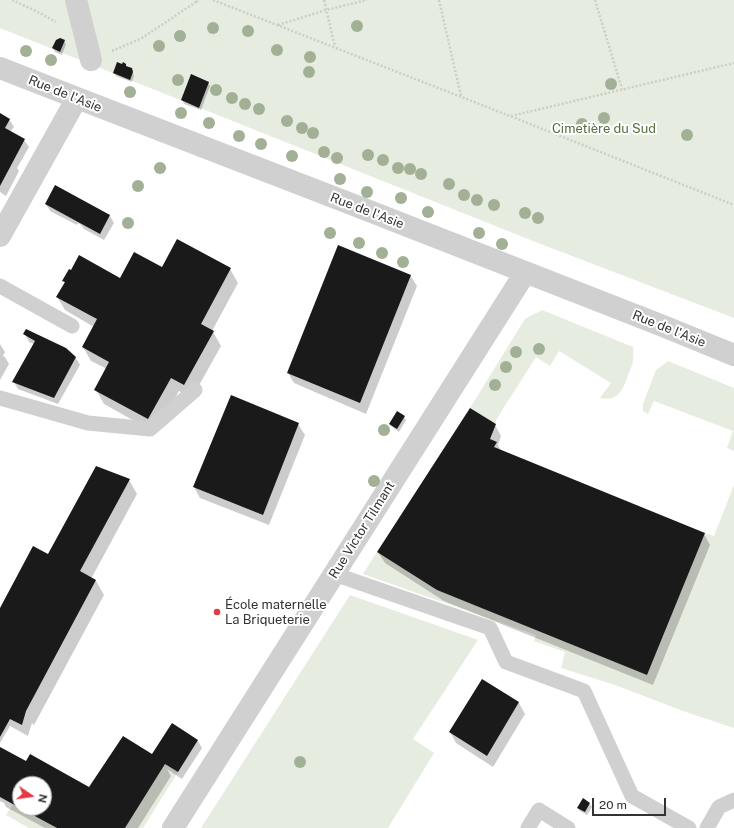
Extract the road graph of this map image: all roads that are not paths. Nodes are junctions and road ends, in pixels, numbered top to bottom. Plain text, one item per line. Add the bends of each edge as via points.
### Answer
1 (76, 0) edge
2 (91, 60) road end
3 (0, 68) edge
4 (77, 98) junction
5 (0, 236) edge
6 (525, 273) junction
7 (0, 286) edge
8 (72, 326) dead end
9 (734, 355) edge
10 (195, 390) dead end
11 (0, 398) edge
12 (334, 574) junction
13 (734, 800) edge
14 (173, 828) edge
15 (528, 828) edge
16 (568, 828) edge
17 (689, 828) edge
18 (707, 828) edge

1 - 2 street
3 - 4 street, Rue de l'Asie
4 - 5 street
4 - 6 street, Rue de l'Asie
6 - 9 street, Rue de l'Asie
6 - 12 street, Rue Victor Tilmant
7 - 8 lane
10 - 11 lane via 150,429 88,423
12 - 14 street, Rue Victor Tilmant
12 - 17 lane via 490,628 506,662 584,691 632,796
13 - 18 lane via 719,807
15 - 16 lane via 539,810

